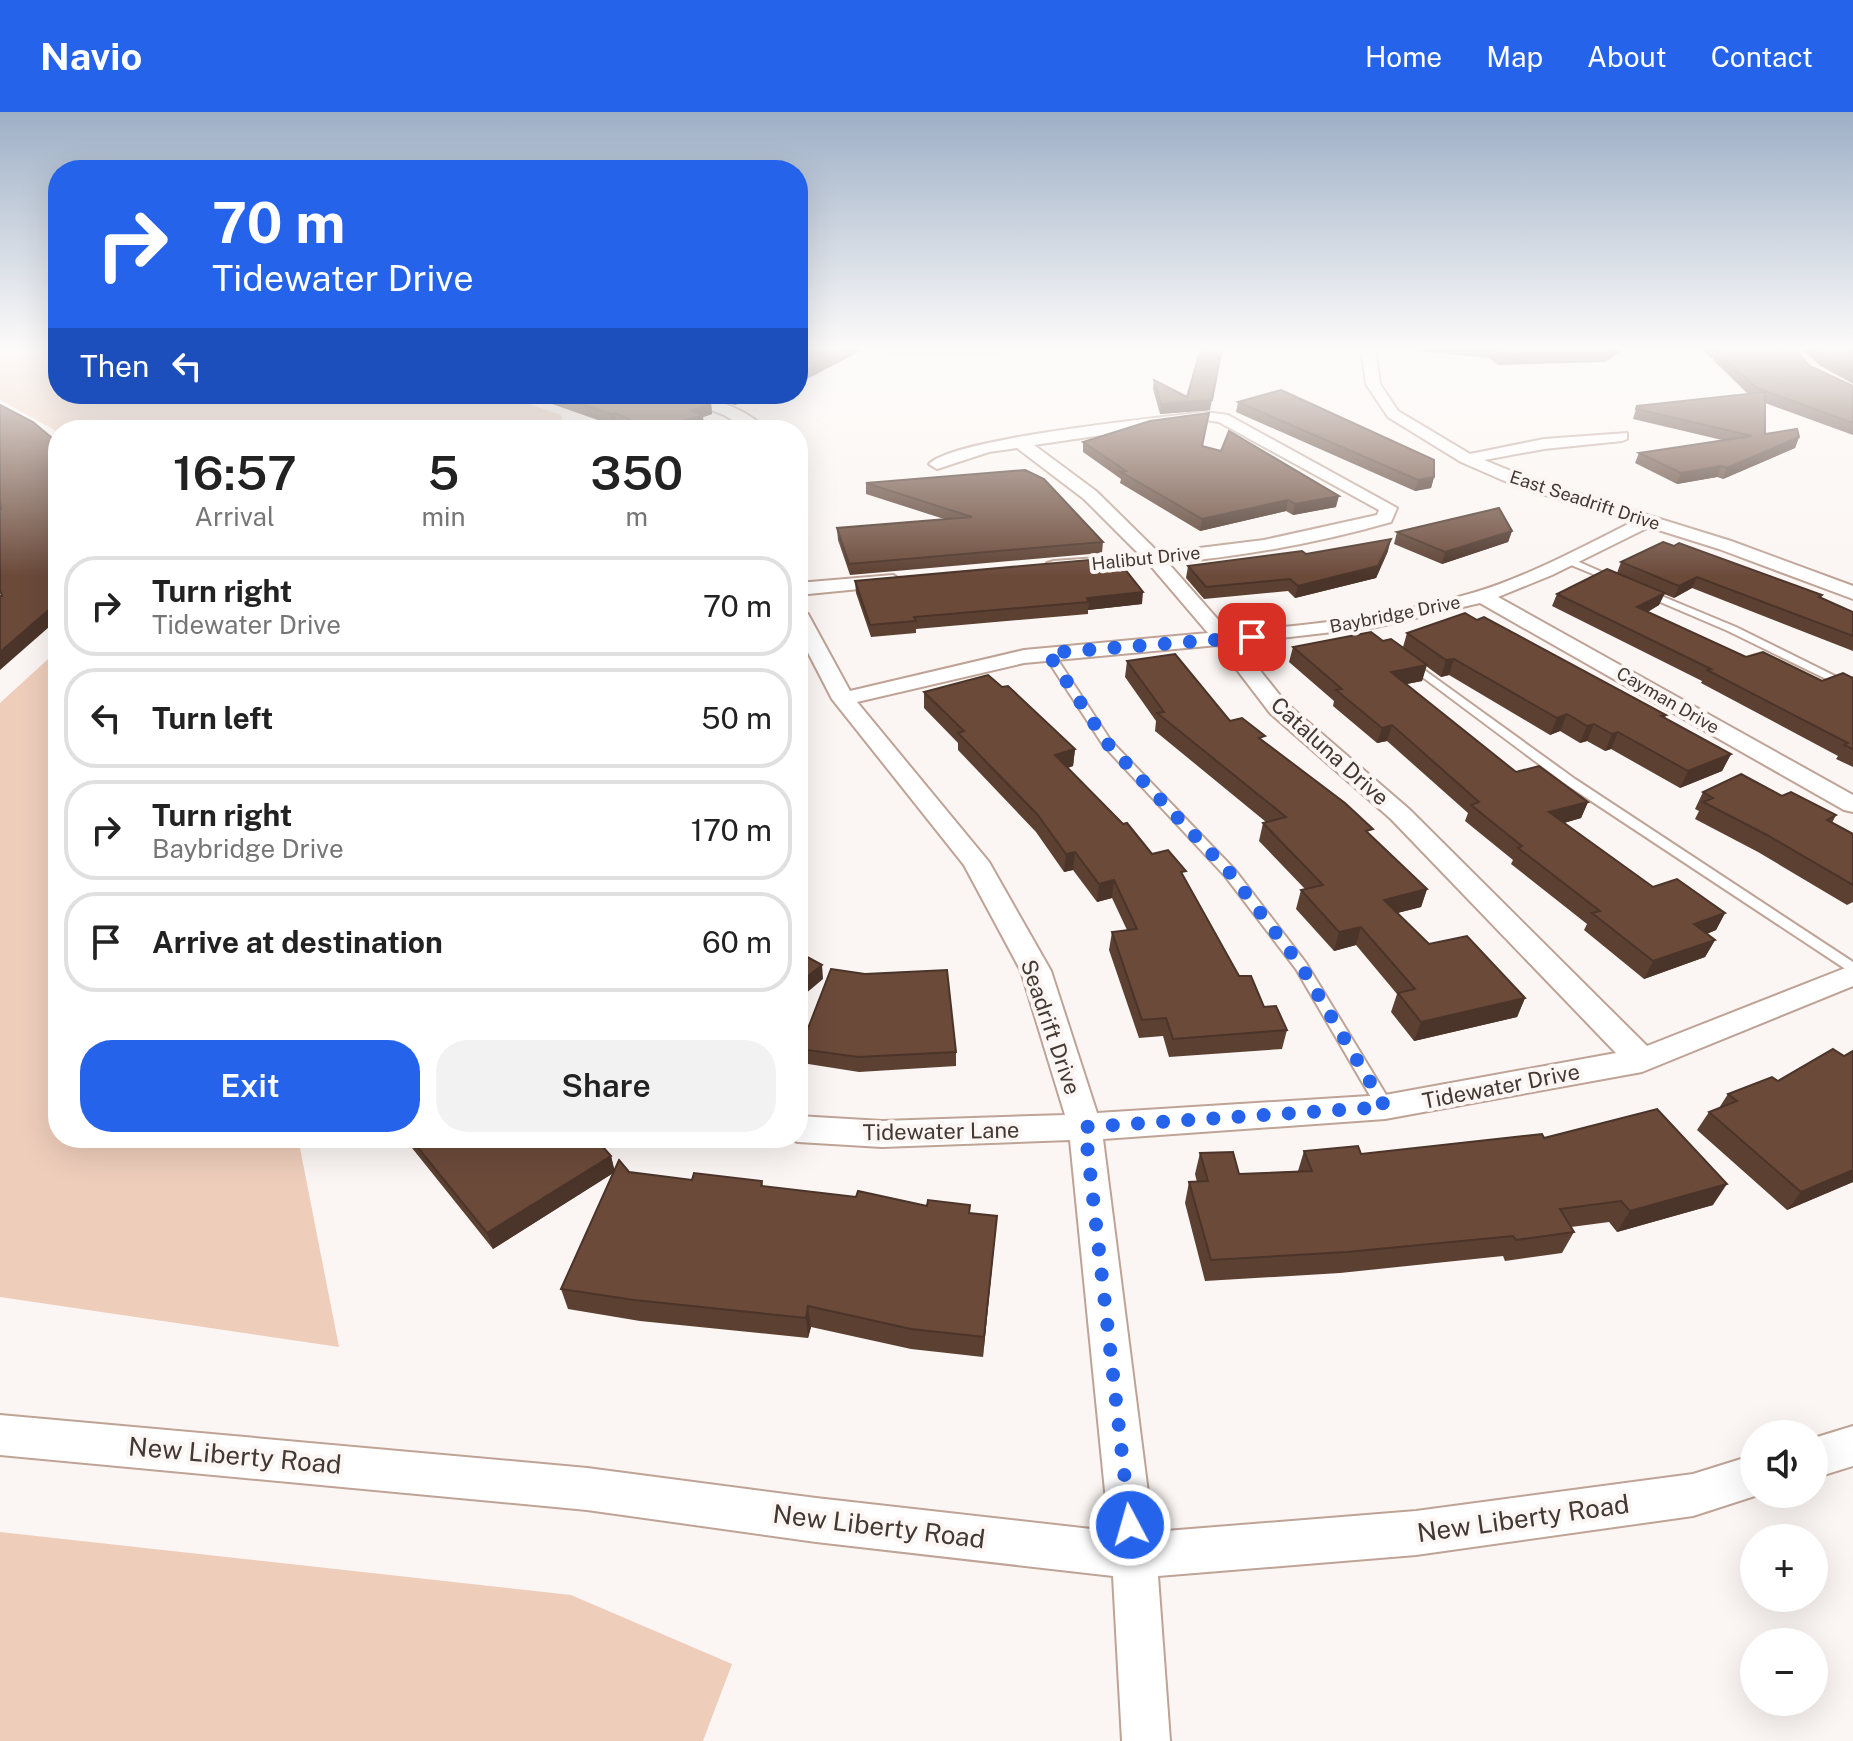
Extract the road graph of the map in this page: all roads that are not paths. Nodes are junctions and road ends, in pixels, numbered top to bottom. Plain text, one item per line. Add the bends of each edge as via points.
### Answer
1 (1148, 424) edge
2 (1234, 424) edge
3 (1409, 424) edge
4 (1622, 436) dead end
5 (1020, 442) junction
6 (1467, 459) junction
7 (937, 464) dead end
8 (1648, 521) junction
9 (1153, 557) junction
10 (1569, 561) junction
11 (1033, 569) edge
12 (909, 580) edge
13 (1624, 583) edge
14 (808, 588) edge
15 (1637, 589) edge
16 (1851, 591) edge
17 (1482, 596) junction
18 (808, 633) edge
19 (1225, 640) junction
20 (1395, 651) edge
21 (1048, 653) junction
22 (1853, 689) edge
23 (843, 699) junction
24 (1853, 805) edge
25 (1853, 972) edge
26 (1642, 1060) junction
27 (1385, 1107) junction
28 (1085, 1127) junction
29 (808, 1130) edge
30 (0, 1435) edge
31 (1853, 1446) edge
32 (1828, 1454) edge
33 (1740, 1480) edge
34 (1134, 1556) junction
35 (1146, 1741) edge

1 - 5 street, Halibut Drive
2 - 9 street, Halibut Drive via 1388,508 1385,518 1349,530
3 - 6 street, East Seadrift Drive
4 - 6 street
5 - 7 street
5 - 9 street, Cataluna Drive via 1090,495
6 - 8 street, East Seadrift Drive
8 - 10 street, Baybridge Drive
8 - 16 street, East Seadrift Drive
9 - 11 street, Halibut Drive
9 - 19 street, Cataluna Drive
10 - 13 lane
10 - 17 street, Baybridge Drive
12 - 14 street
15 - 22 lane
17 - 19 street, Baybridge Drive via 1366,628
17 - 24 street, Cayman Drive
18 - 23 street, Seadrift Drive
19 - 21 street, Baybridge Drive
19 - 26 street, Cataluna Drive via 1278,708 1400,814
20 - 25 lane via 1571,782
21 - 23 street, Baybridge Drive
21 - 27 lane via 1107,743 1230,873 1301,966
23 - 28 street, Seadrift Drive via 976,862 1036,971
25 - 26 street, Tidewater Drive
26 - 27 street, Tidewater Drive
27 - 28 street, Tidewater Drive
28 - 29 street, Tidewater Lane via 882,1134
28 - 34 street, Seadrift Drive
30 - 34 street, New Liberty Road via 587,1489
31 - 32 street
33 - 34 street, New Liberty Road via 1693,1495 1416,1533
34 - 35 street, Seadrift Drive

